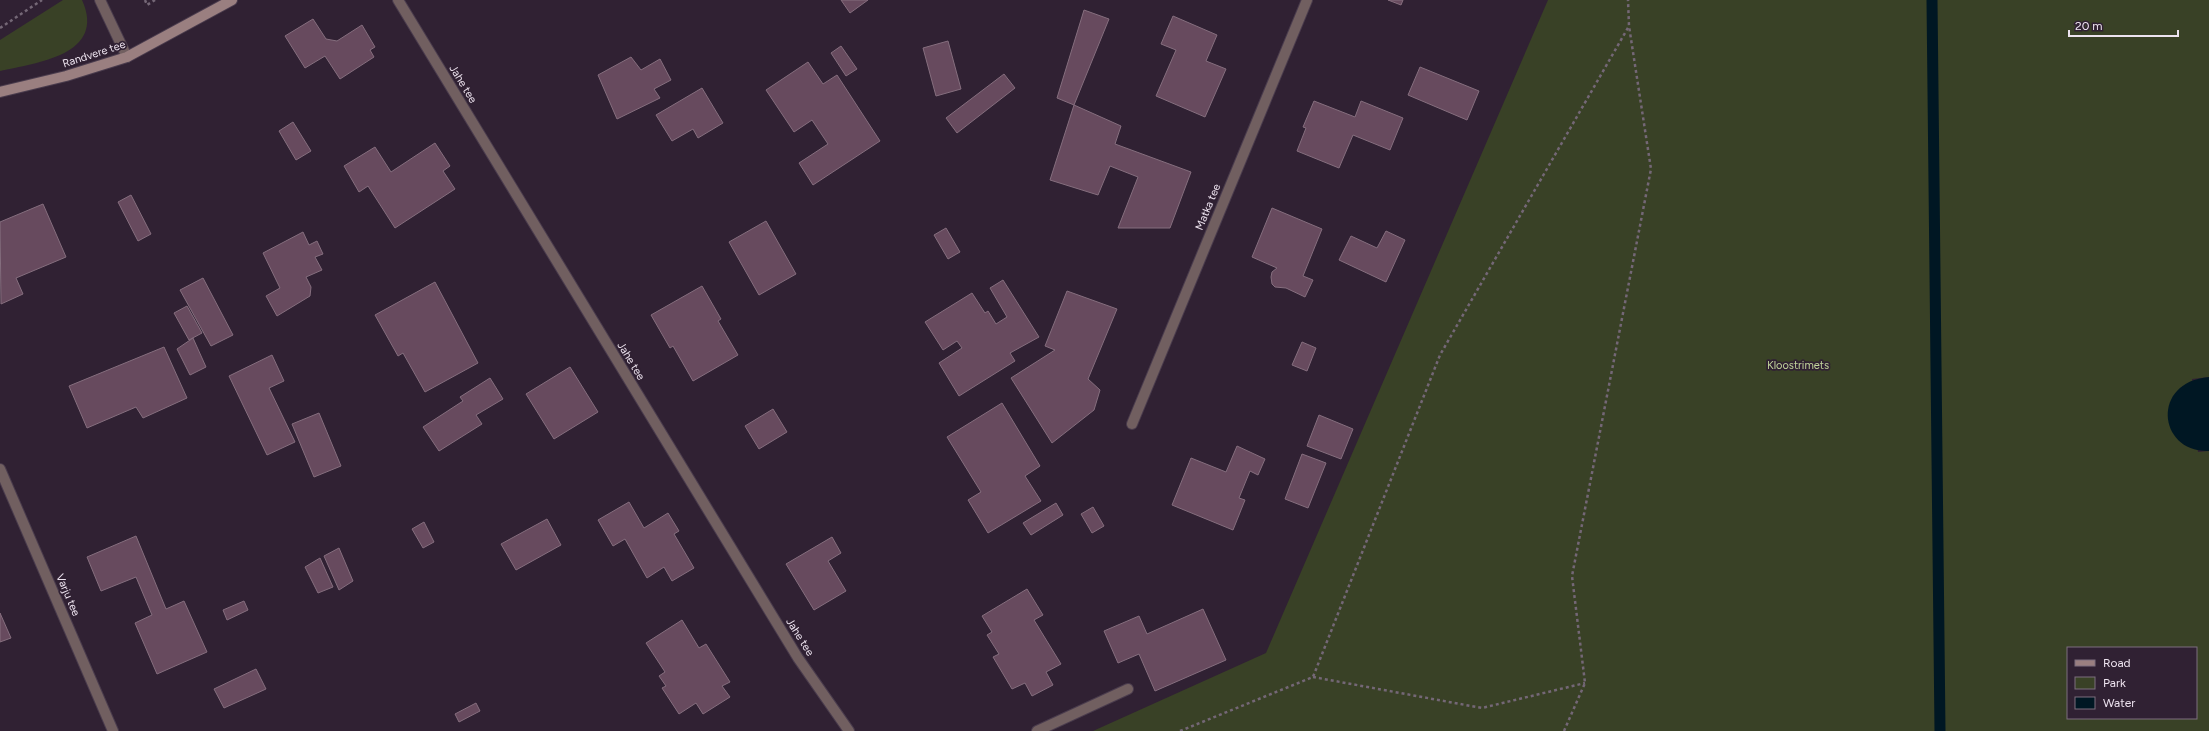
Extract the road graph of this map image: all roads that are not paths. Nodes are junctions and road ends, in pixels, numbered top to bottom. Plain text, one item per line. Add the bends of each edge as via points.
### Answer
1 (100, 0) edge
2 (232, 0) edge
3 (398, 0) edge
4 (1306, 0) edge
5 (127, 57) junction
6 (0, 92) edge
7 (1132, 424) dead end
8 (0, 469) edge
9 (1128, 689) dead end
10 (113, 731) edge
11 (849, 731) edge
12 (1037, 731) edge

1 - 5 street
2 - 5 main road, Randvere tee
3 - 11 street, Jahe tee via 798,658
4 - 7 street, Matka tee
5 - 6 main road, Randvere tee via 66,76
8 - 10 street, Varju tee
9 - 12 street

